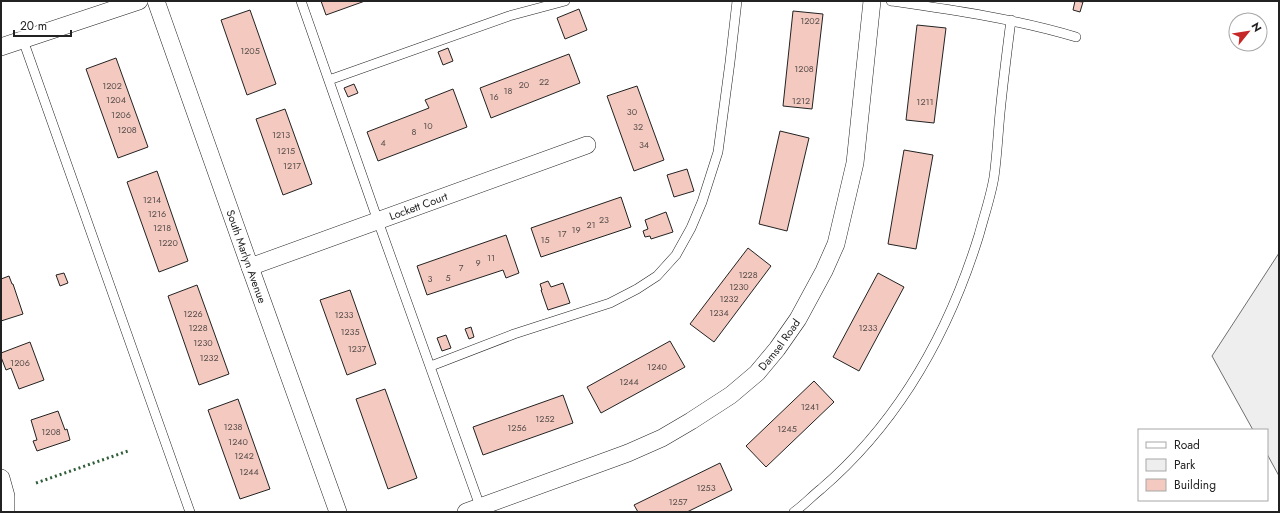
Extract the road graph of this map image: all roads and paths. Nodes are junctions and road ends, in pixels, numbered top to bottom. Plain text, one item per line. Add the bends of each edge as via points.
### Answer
1 (138, 1) edge
2 (156, 1) edge
3 (302, 1) edge
4 (565, 1) edge
5 (737, 1) edge
6 (872, 1) edge
7 (891, 1) edge
8 (1011, 20) junction
9 (1076, 37) dead end
10 (23, 40) junction
11 (1, 47) edge
12 (329, 80) junction
13 (587, 145) dead end
14 (378, 221) junction
15 (250, 267) junction
16 (431, 366) junction
17 (1, 478) edge
18 (476, 510) edge
19 (6, 512) edge
20 (190, 512) edge
21 (338, 512) edge
22 (794, 512) edge

1 - 10 street
2 - 15 street, South Marlyn Avenue
3 - 12 lane
4 - 12 lane via 509,16
5 - 16 lane via 718,152 702,202 676,255 657,276 610,303 514,334
6 - 18 street, Damsel Road via 855,163 836,244 801,312 777,349 757,373 731,395 662,438
7 - 8 lane
8 - 9 lane
8 - 22 lane via 994,177 985,215 958,296 921,368 894,410 842,471
10 - 11 street
10 - 20 lane
12 - 14 lane
13 - 14 street, Lockett Court
14 - 15 street, Lockett Court
14 - 16 lane
15 - 21 street, South Marlyn Avenue
16 - 18 lane
17 - 19 street via 6,496

